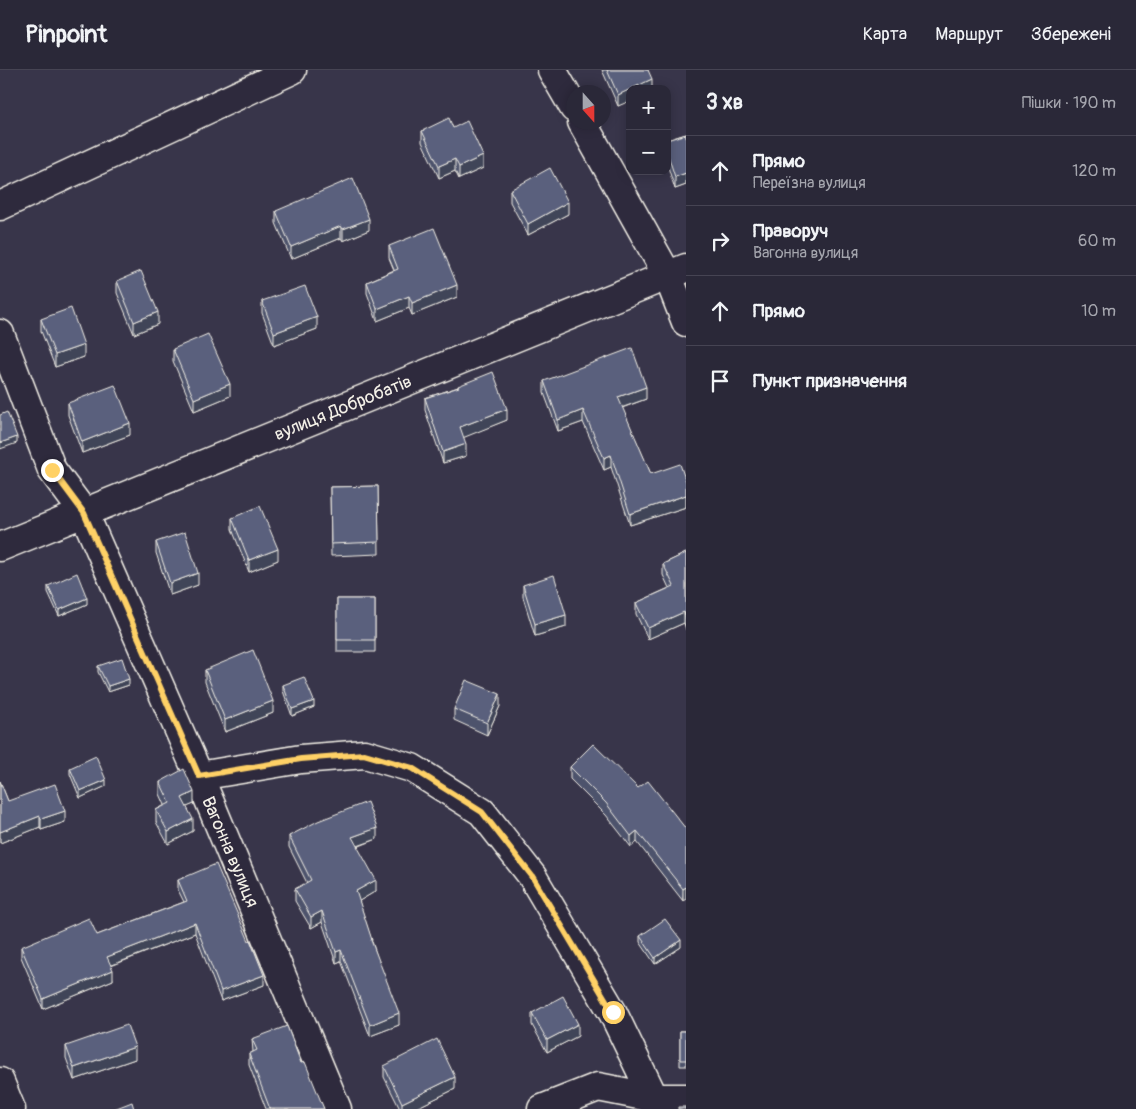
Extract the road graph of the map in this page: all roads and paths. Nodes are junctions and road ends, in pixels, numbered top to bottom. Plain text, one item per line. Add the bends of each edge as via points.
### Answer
1 (292, 70) edge
2 (552, 70) edge
3 (566, 94) edge
4 (587, 130) edge
5 (0, 206) edge
6 (677, 272) edge
7 (686, 322) edge
8 (0, 334) edge
9 (84, 513) junction
10 (0, 547) edge
11 (199, 776) junction
12 (0, 1082) edge
13 (686, 1098) edge
14 (654, 1103) edge
15 (11, 1109) edge
16 (337, 1109) edge
17 (542, 1109) edge

1 - 5 street
2 - 3 street
4 - 6 street
6 - 7 street
6 - 9 street, вулиця Добробатів
8 - 9 street, Вагонна вулиця via 52,470
9 - 10 street, вулиця Добробатів
9 - 11 street, Вагонна вулиця
11 - 14 street via 301,759 364,754 412,768 482,812 537,884 613,1012
11 - 16 street, Вагонна вулиця
12 - 15 street
13 - 14 street
14 - 17 street via 598,1087

